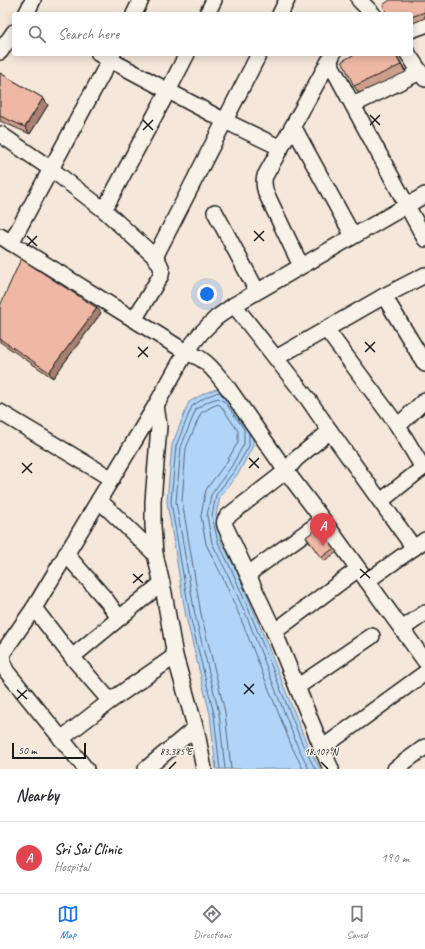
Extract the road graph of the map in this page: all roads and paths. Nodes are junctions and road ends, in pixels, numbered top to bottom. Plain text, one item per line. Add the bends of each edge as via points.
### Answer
1 (33, 0) edge
2 (141, 0) edge
3 (214, 0) edge
4 (287, 0) edge
5 (359, 0) edge
6 (27, 12) edge
7 (135, 12) edge
8 (208, 12) edge
9 (281, 12) edge
10 (371, 12) edge
11 (425, 25) edge
12 (413, 29) edge
13 (12, 35) edge
14 (0, 52) edge
15 (107, 56) edge
16 (186, 56) edge
17 (258, 56) edge
18 (409, 56) edge
19 (331, 58) edge
20 (423, 76) edge
21 (168, 91) junction
22 (353, 105) junction
23 (225, 121) junction
24 (293, 126) junction
25 (0, 134) edge
26 (281, 148) junction
27 (51, 169) junction
28 (425, 195) edge
29 (407, 205) junction
30 (104, 210) junction
31 (215, 212) dead end
32 (353, 236) junction
33 (425, 239) edge
34 (6, 240) edge
35 (155, 257) junction
36 (301, 266) junction
37 (425, 275) edge
38 (257, 291) junction
39 (384, 296) junction
40 (234, 305) junction
41 (134, 320) junction
42 (326, 329) junction
43 (186, 352) junction
44 (276, 358) junction
45 (425, 364) edge
46 (425, 400) edge
47 (156, 405) junction
48 (0, 412) edge
49 (398, 426) junction
50 (330, 431) junction
51 (424, 467) edge
52 (286, 471) junction
53 (112, 479) junction
54 (99, 500) junction
55 (381, 501) junction
56 (323, 520) junction
57 (420, 544) edge
58 (66, 554) junction
59 (154, 554) junction
60 (358, 569) junction
61 (248, 574) junction
62 (367, 581) junction
63 (162, 583) junction
64 (34, 608) junction
65 (425, 613) edge
66 (119, 618) junction
67 (402, 629) junction
68 (274, 632) junction
69 (372, 636) dead end
70 (175, 656) junction
71 (72, 657) junction
72 (425, 661) edge
73 (425, 673) edge
74 (297, 687) junction
75 (110, 701) junction
76 (195, 728) junction
77 (61, 738) junction
78 (322, 748) junction
79 (425, 748) edge
80 (86, 769) edge
81 (146, 769) edge
82 (204, 769) edge
83 (332, 769) edge
84 (396, 769) edge

1 - 6 street
2 - 7 street
3 - 8 street
4 - 9 street
5 - 10 street
11 - 12 street
13 - 14 street
15 - 21 street
15 - 27 street
16 - 21 street
17 - 23 street
18 - 20 street
19 - 22 street
19 - 24 street
20 - 22 street
21 - 23 street
21 - 30 street
22 - 29 street
23 - 26 street
23 - 35 street
24 - 26 street
24 - 32 street
25 - 27 street
26 - 36 street via 263,184
27 - 30 street
27 - 34 street
28 - 29 street
29 - 32 street
29 - 33 street
30 - 35 street
31 - 38 street
32 - 36 street
34 - 41 street
35 - 41 street via 160,264 162,275
36 - 38 street
37 - 39 street
38 - 40 street
39 - 42 street
39 - 45 street
40 - 43 street via 216,318
40 - 44 street
41 - 43 street
42 - 44 street
42 - 49 street
43 - 47 street
43 - 52 street via 201,360 220,377
44 - 50 street
46 - 49 street
47 - 53 street
47 - 59 street via 159,426 153,501
48 - 53 street
49 - 51 street
50 - 52 street via 296,459
50 - 55 street
51 - 55 street
52 - 56 street
52 - 61 street via 225,518 225,526
53 - 54 street
54 - 58 street
54 - 59 street
55 - 57 street
56 - 60 street
56 - 61 street
57 - 62 street
58 - 64 street
58 - 66 street
59 - 63 street
60 - 62 street
60 - 68 street
61 - 68 street
62 - 67 street
63 - 66 street
63 - 70 street
64 - 71 street
64 - 77 street via 4,651 2,658 7,672
65 - 67 street
66 - 71 street
67 - 72 street
68 - 74 street
69 - 74 street
70 - 75 street
70 - 76 street
71 - 75 street
73 - 78 street
74 - 78 street
75 - 77 street
76 - 81 street
76 - 82 street
77 - 80 street
78 - 83 street
79 - 84 street

